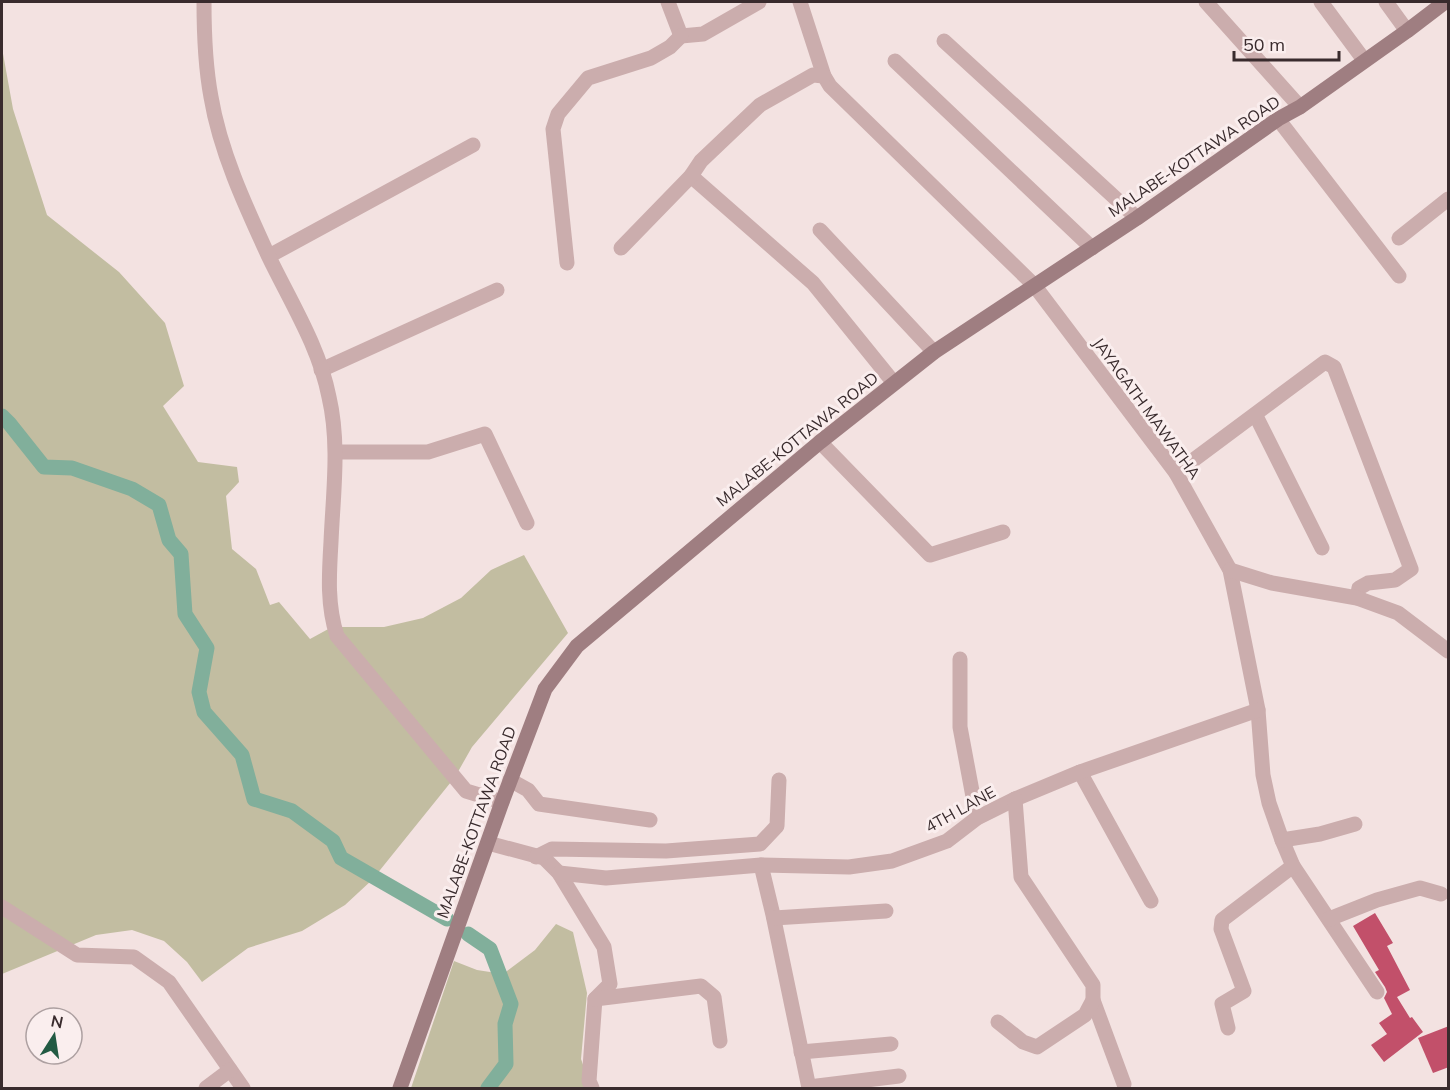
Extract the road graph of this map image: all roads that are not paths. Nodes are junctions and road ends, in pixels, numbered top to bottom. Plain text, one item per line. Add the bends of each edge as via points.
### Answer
1 (204, 2) edge
2 (669, 2) edge
3 (759, 2) edge
4 (800, 2) edge
5 (1206, 2) edge
6 (1321, 2) edge
7 (1386, 2) edge
8 (1444, 8) edge
9 (1407, 31) junction
10 (681, 36) junction
11 (944, 41) dead end
12 (1364, 60) junction
13 (895, 61) dead end
14 (824, 76) junction
15 (1300, 106) junction
16 (1278, 119) junction
17 (473, 146) dead end
18 (691, 176) junction
19 (1449, 199) edge
20 (1137, 218) junction
21 (820, 230) dead end
22 (1399, 238) dead end
23 (621, 248) dead end
24 (1092, 248) junction
25 (269, 256) junction
26 (567, 264) dead end
27 (1399, 276) dead end
28 (1034, 285) junction
29 (497, 290) dead end
30 (934, 352) junction
31 (321, 370) junction
32 (894, 383) junction
33 (1256, 416) junction
34 (820, 442) junction
35 (336, 452) junction
36 (1176, 473) junction
37 (527, 523) dead end
38 (1003, 532) dead end
39 (1322, 548) dead end
40 (1230, 570) junction
41 (1357, 598) junction
42 (1449, 651) edge
43 (960, 659) dead end
44 (1258, 710) junction
45 (1080, 772) junction
46 (510, 780) junction
47 (779, 780) dead end
48 (1015, 799) junction
49 (502, 802) junction
50 (977, 818) junction
51 (650, 820) dead end
52 (1355, 824) dead end
53 (1282, 840) junction
54 (488, 843) junction
55 (536, 857) junction
56 (761, 865) junction
57 (1293, 866) junction
58 (559, 873) junction
59 (1441, 894) dead end
60 (1151, 901) dead end
61 (2, 907) edge
62 (886, 911) dead end
63 (774, 918) junction
64 (1329, 919) junction
65 (1377, 992) dead end
66 (595, 999) junction
67 (1093, 1000) junction
68 (998, 1022) dead end
69 (1228, 1028) dead end
70 (720, 1041) dead end
71 (891, 1044) dead end
72 (801, 1052) junction
73 (230, 1070) junction
74 (899, 1076) dead end
75 (1124, 1084) dead end
76 (809, 1088) edge
77 (206, 1089) edge
78 (243, 1089) edge
79 (400, 1089) edge
80 (592, 1089) edge

1 - 25 street via 211,98 226,156
2 - 10 street
3 - 10 street via 703,34
4 - 14 street
5 - 15 street
6 - 12 street
7 - 9 street
8 - 9 main road, MALABE-KOTTAWA ROAD
9 - 12 main road, MALABE-KOTTAWA ROAD
10 - 26 street via 651,58 588,78 558,114 553,129
11 - 20 street
12 - 15 main road, MALABE-KOTTAWA ROAD
13 - 24 street
14 - 18 street via 813,75 760,105 701,161
14 - 28 street, JAYAGATH MAWATHA
15 - 16 main road, MALABE-KOTTAWA ROAD
16 - 20 main road, MALABE-KOTTAWA ROAD
16 - 27 street
17 - 25 street
18 - 23 street
18 - 32 street via 813,283
19 - 22 street
20 - 24 main road, MALABE-KOTTAWA ROAD
21 - 30 street
24 - 28 main road, MALABE-KOTTAWA ROAD
25 - 31 street via 296,307
28 - 30 main road, MALABE-KOTTAWA ROAD
28 - 36 street, JAYAGATH MAWATHA
29 - 31 street
30 - 32 main road, MALABE-KOTTAWA ROAD
31 - 35 street via 329,397
32 - 34 main road, MALABE-KOTTAWA ROAD
33 - 36 street
33 - 39 street
33 - 41 street via 1325,362 1334,366 1411,569 1395,580 1368,583 1359,588
34 - 38 street via 930,555
34 - 46 main road, MALABE-KOTTAWA ROAD via 577,646 545,689
35 - 37 street via 428,452 485,434
35 - 49 street via 328,584 337,636 466,791
36 - 40 street, JAYAGATH MAWATHA
40 - 41 street via 1272,583
40 - 44 street, JAYAGATH MAWATHA
41 - 42 street via 1398,612
43 - 50 street via 960,728
44 - 45 street, 4TH LANE
44 - 53 street, JAYAGATH MAWATHA via 1263,775
45 - 48 street, 4TH LANE
45 - 60 street
46 - 49 main road, MALABE-KOTTAWA ROAD
46 - 51 street via 528,790 539,804
47 - 55 street via 777,826 760,844 666,851 552,849
48 - 50 street, 4TH LANE
48 - 67 street via 1022,877 1093,985
49 - 54 main road, MALABE-KOTTAWA ROAD
50 - 56 street, 4TH LANE via 946,841 892,861 849,867
52 - 53 street
53 - 57 street, JAYAGATH MAWATHA
54 - 55 street
54 - 79 main road, MALABE-KOTTAWA ROAD
55 - 58 street via 544,858
56 - 58 street, 4TH LANE via 606,878
56 - 63 street
57 - 64 street, JAYAGATH MAWATHA
57 - 69 street via 1222,920 1221,929 1244,991 1222,1004
58 - 66 street via 603,947 610,984
59 - 64 street via 1420,888
61 - 73 street via 77,955 134,957 169,982
62 - 63 street
63 - 72 street
64 - 65 street, JAYAGATH MAWATHA
66 - 70 street via 701,986 714,997
66 - 80 street via 589,1081
67 - 68 street via 1085,1015 1037,1047 1023,1042
67 - 75 street
71 - 72 street
72 - 76 street
73 - 77 street
73 - 78 street
74 - 76 street

